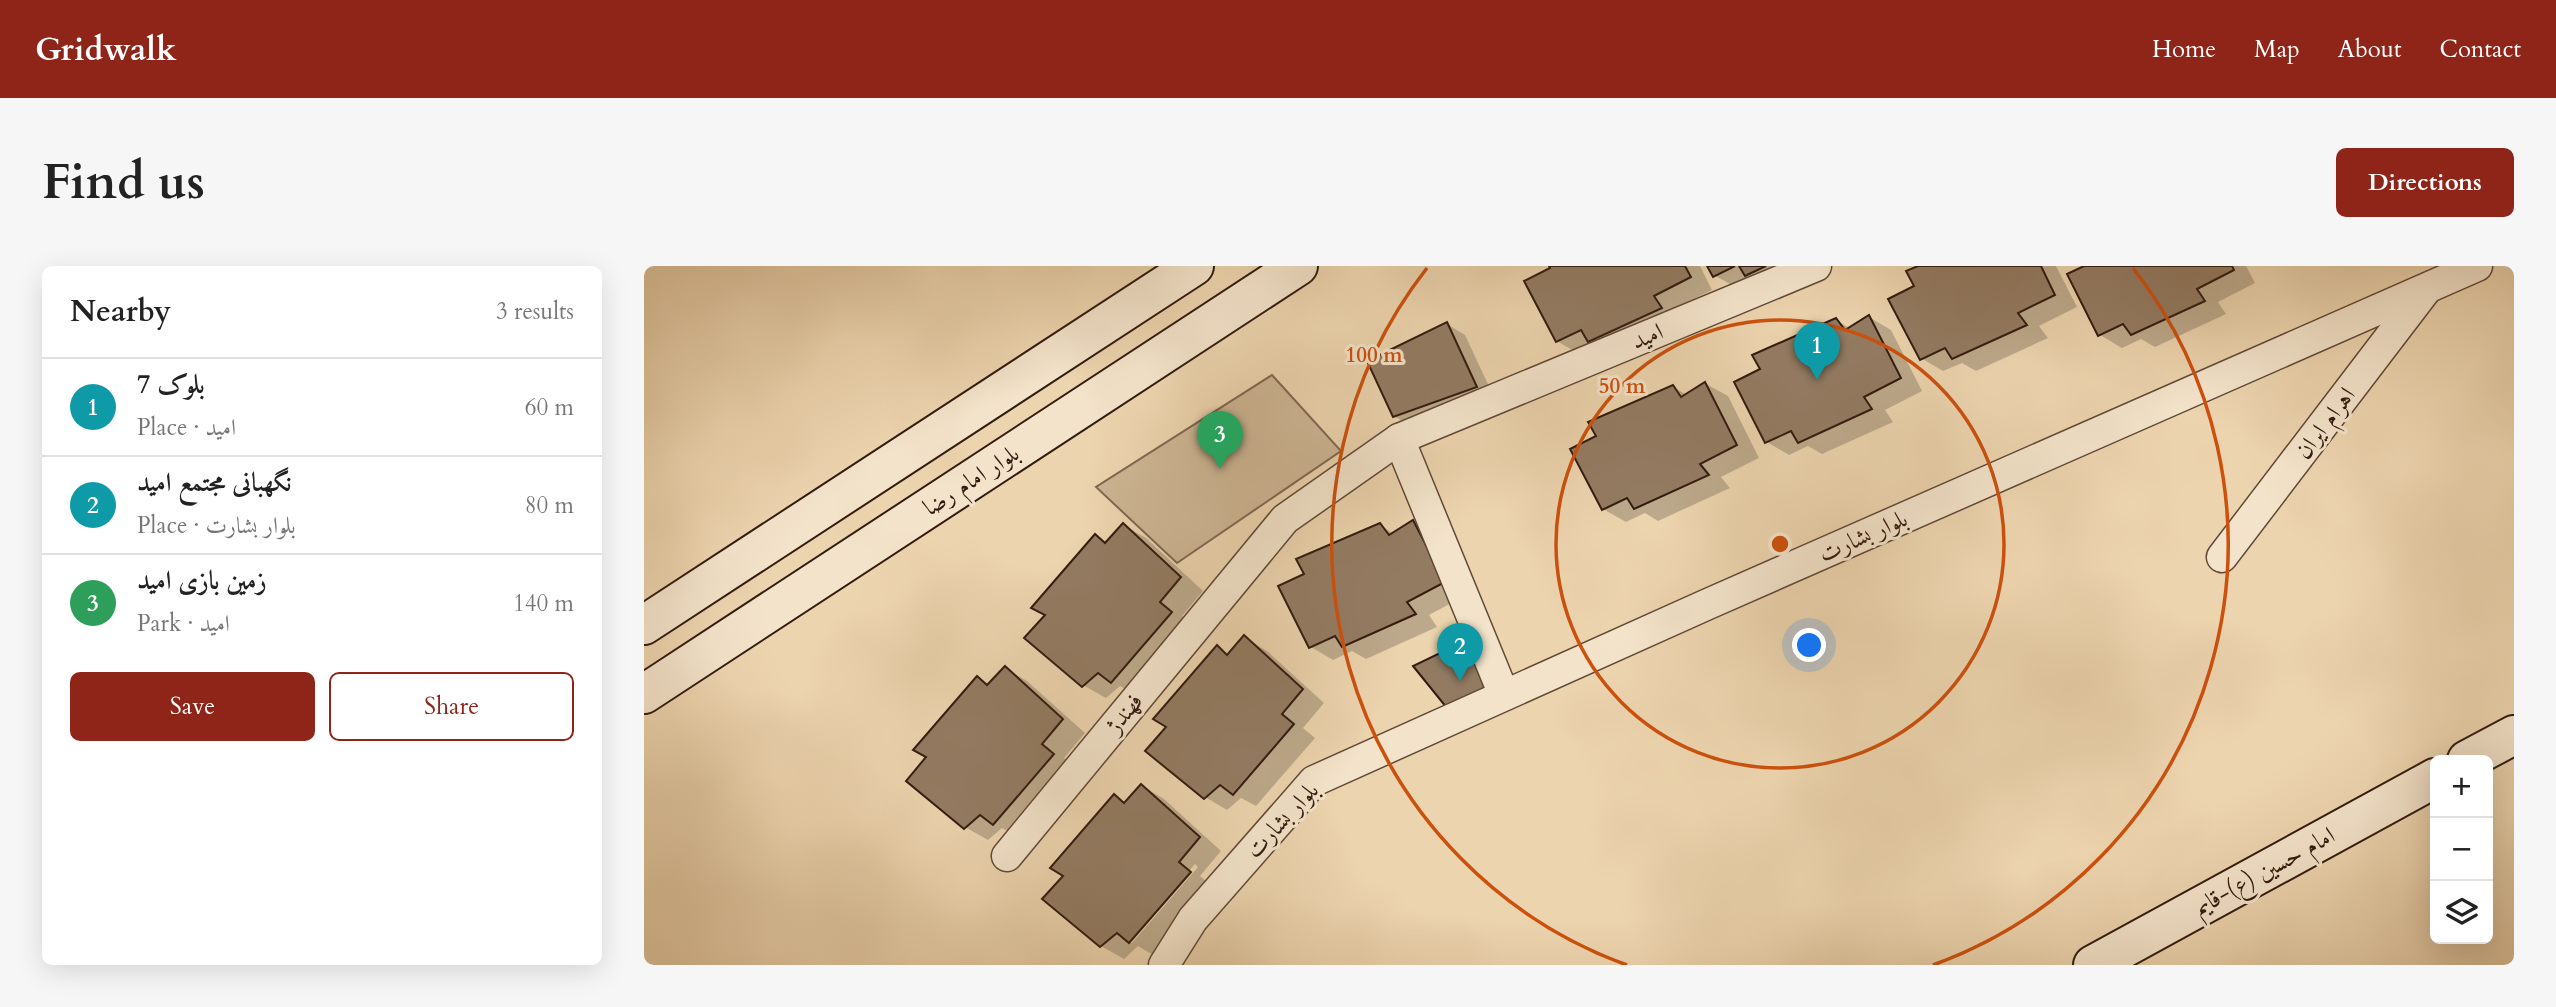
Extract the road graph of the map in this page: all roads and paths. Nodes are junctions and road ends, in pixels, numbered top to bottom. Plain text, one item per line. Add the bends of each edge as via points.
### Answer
1 (1194, 266) edge
2 (1298, 266) edge
3 (1816, 266) edge
4 (2477, 266) edge
5 (2427, 288) junction
6 (1399, 439) junction
7 (2222, 557) dead end
8 (1240, 570) joint
9 (644, 625) edge
10 (644, 694) edge
11 (1504, 695) junction
12 (2514, 735) edge
13 (2476, 755) edge
14 (2430, 781) edge
15 (1007, 856) dead end
16 (1164, 965) edge
17 (2093, 965) edge

1 - 9 street
2 - 10 street, بلوار امام رضا
3 - 6 street, امید
4 - 5 street, بلوار بشارت
5 - 7 street, اهرام ایران
5 - 11 street, بلوار بشارت
6 - 8 street, امید via 1285,519
6 - 11 street
8 - 15 street, فهندژ
11 - 16 street, بلوار بشارت via 1314,781 1193,919
12 - 13 street
14 - 17 street, امام حسین (ع)-قایم

